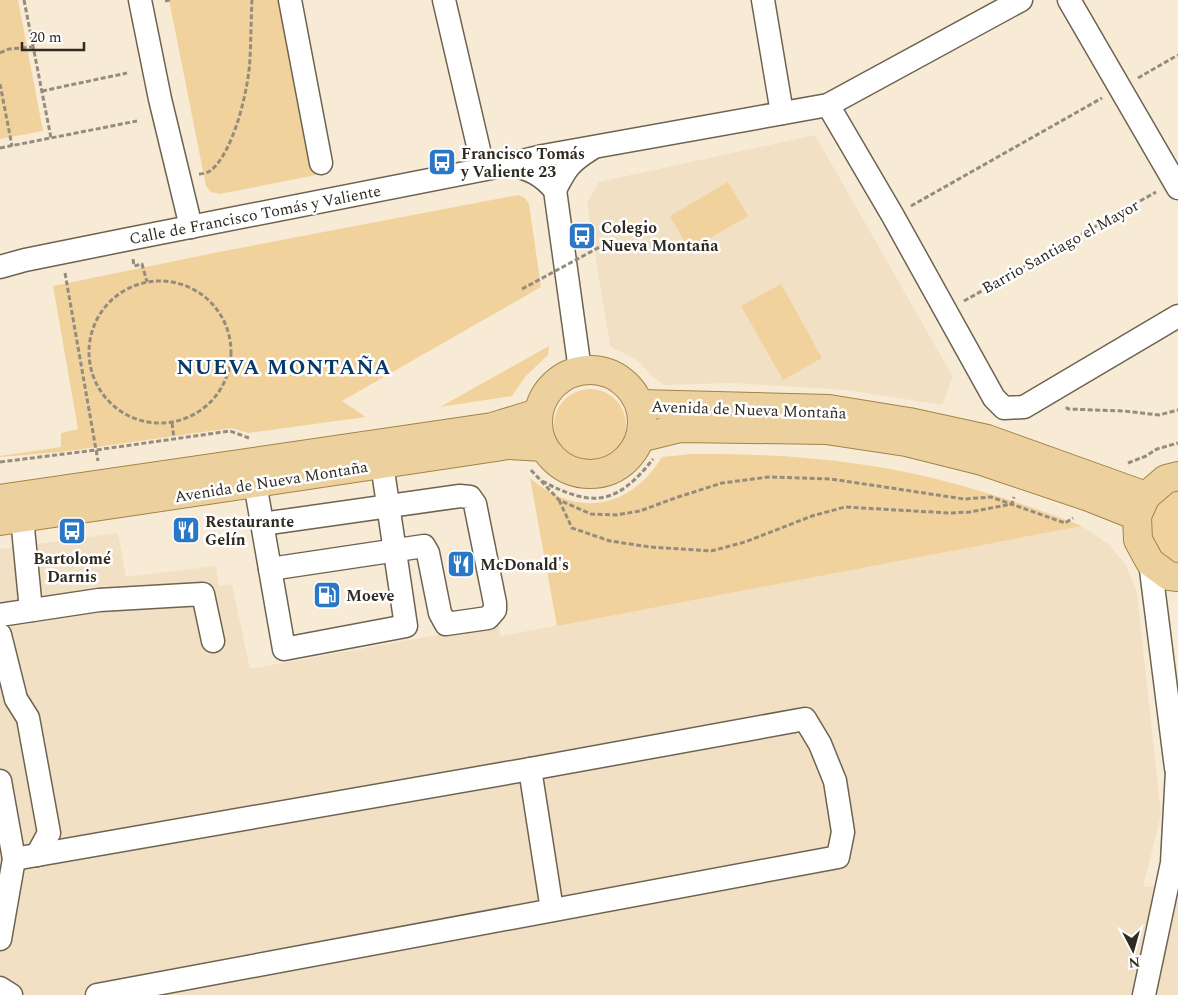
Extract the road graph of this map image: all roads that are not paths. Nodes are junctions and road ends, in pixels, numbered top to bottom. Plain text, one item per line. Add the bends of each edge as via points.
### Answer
1 (140, 0) edge
2 (290, 0) edge
3 (444, 0) edge
4 (763, 0) edge
5 (1069, 0) edge
6 (1015, 1) edge
7 (828, 104) junction
8 (782, 113) junction
9 (594, 147) junction
10 (479, 150) dead end
11 (321, 163) dead end
12 (511, 164) junction
13 (1176, 185) edge
14 (555, 190) junction
15 (191, 226) junction
16 (0, 267) edge
17 (1178, 316) edge
18 (580, 370) junction
19 (640, 404) junction
20 (538, 413) junction
21 (543, 447) junction
22 (648, 447) junction
23 (382, 464) junction
24 (1178, 476) edge
25 (255, 483) junction
26 (0, 499) edge
27 (1142, 506) junction
28 (388, 507) junction
29 (11, 520) edge
30 (262, 524) junction
31 (395, 550) junction
32 (1150, 562) junction
33 (270, 569) junction
34 (1178, 577) edge
35 (31, 610) junction
36 (0, 615) edge
37 (0, 635) edge
38 (214, 640) dead end
39 (1177, 760) edge
40 (530, 770) junction
41 (0, 781) edge
42 (37, 855) junction
43 (14, 859) junction
44 (552, 910) junction
45 (0, 939) edge
46 (0, 988) edge
47 (11, 995) edge
48 (97, 995) edge
49 (1144, 995) edge

1 - 15 street
2 - 11 street
3 - 10 street
4 - 8 street
5 - 13 street
6 - 7 street
7 - 8 street, Calle de Francisco Tomás y Valiente
7 - 17 street via 994,398 1004,408 1024,406
8 - 9 street, Calle de Francisco Tomás y Valiente
9 - 12 street, Calle de Francisco Tomás y Valiente
9 - 14 street, Calle de Francisco Tomás y Valiente via 572,161
12 - 14 street, Calle de Francisco Tomás y Valiente via 534,171
12 - 15 street, Calle de Francisco Tomás y Valiente
14 - 18 street
15 - 16 street, Calle de Francisco Tomás y Valiente
18 - 19 main road via 598,370 616,376 630,388
18 - 20 main road via 560,379 546,393
19 - 22 main road
19 - 27 main road, Avenida de Nueva Montaña via 828,409 909,422 987,439
20 - 21 main road
20 - 26 main road, Avenida de Nueva Montaña via 492,427
21 - 22 main road via 554,461 569,471 586,475 604,473 620,466 633,454
21 - 23 main road, Avenida de Nueva Montaña via 507,445
22 - 27 main road, Avenida de Nueva Montaña via 680,428 826,430 906,442 972,458 1089,497
23 - 25 main road, Avenida de Nueva Montaña
23 - 28 street
24 - 27 main road via 1166,479
25 - 29 main road, Avenida de Nueva Montaña
25 - 30 street
27 - 32 main road via 1138,540
28 - 30 street
28 - 31 street
28 - 31 street via 470,497 476,504 495,610 488,618 446,624 440,613 424,546
29 - 35 street
30 - 33 street
31 - 33 street
31 - 33 street via 406,626 284,648
32 - 34 main road via 1170,576
32 - 39 street
35 - 36 street
35 - 38 street via 99,600 203,594
37 - 42 street via 16,699 28,718 49,833
39 - 49 street via 1172,863
40 - 42 street
40 - 44 street
40 - 44 street via 805,719 820,744 835,781 843,832 838,857
41 - 43 street
42 - 43 street
43 - 45 street
44 - 48 street
46 - 47 street

